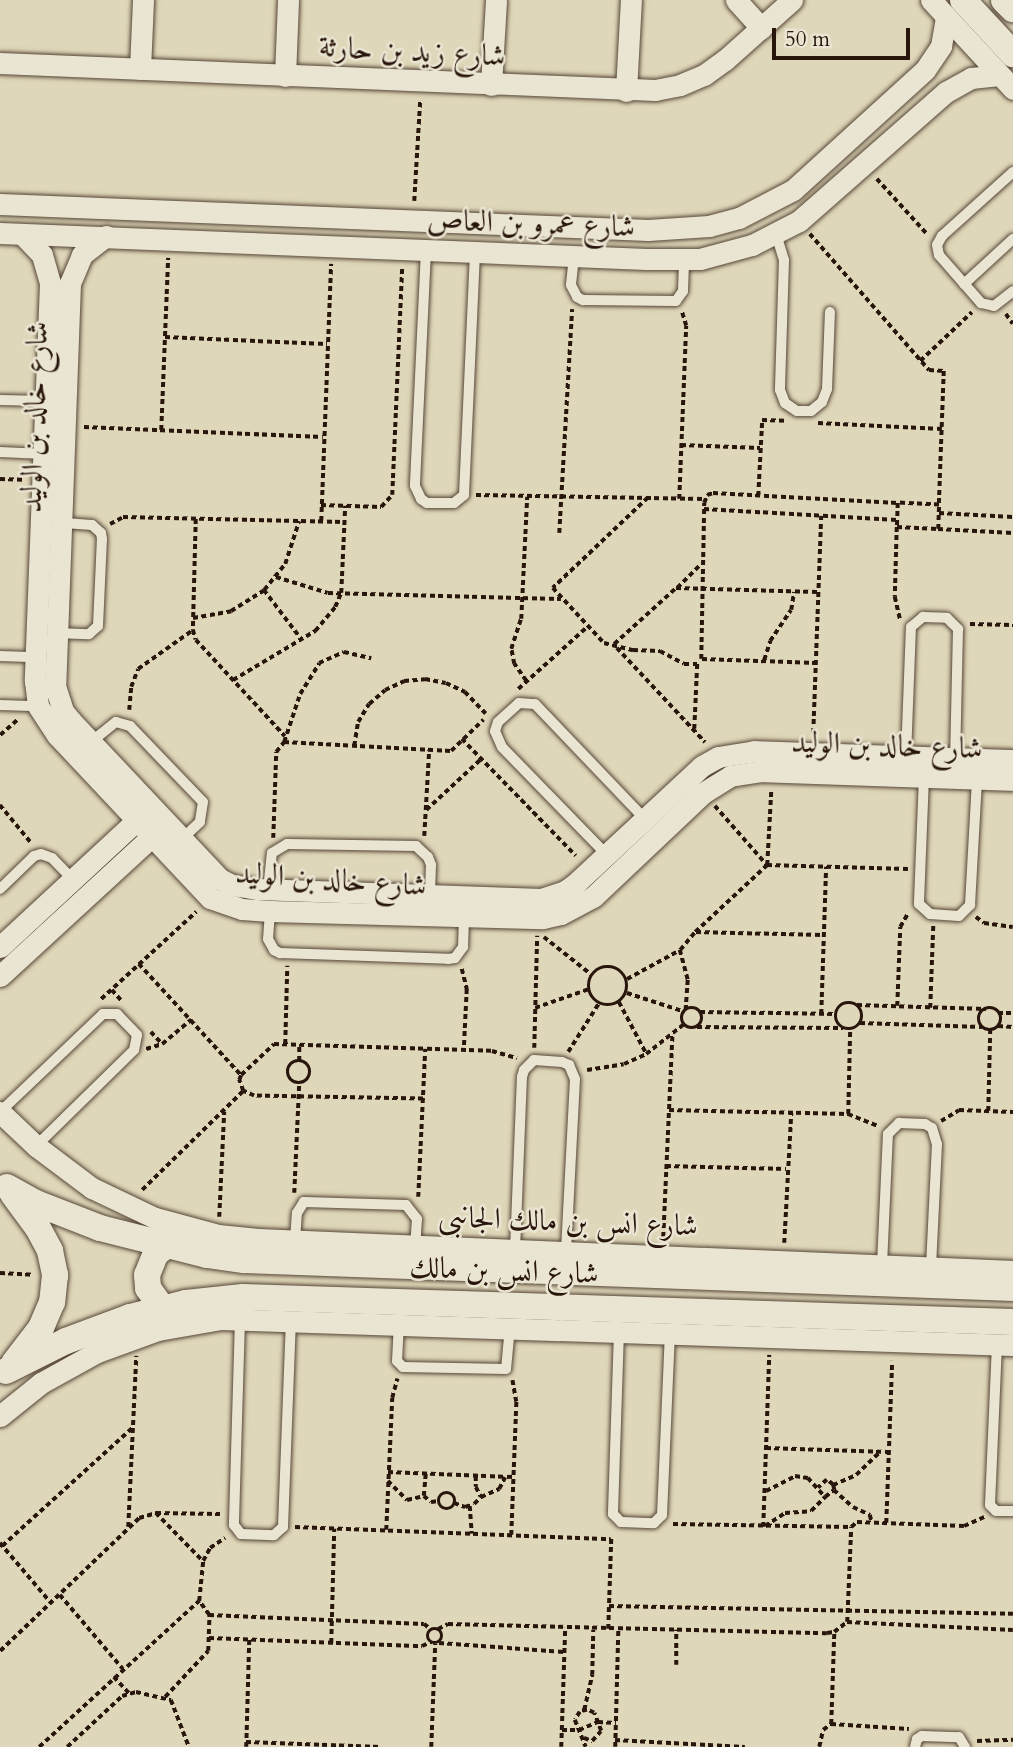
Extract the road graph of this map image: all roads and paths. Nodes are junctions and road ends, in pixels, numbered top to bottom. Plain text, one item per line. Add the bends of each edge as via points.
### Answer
1 (143, 0) edge
2 (288, 0) edge
3 (496, 0) edge
4 (631, 0) edge
5 (736, 0) edge
6 (792, 0) edge
7 (930, 0) edge
8 (1004, 0) edge
9 (955, 9) edge
10 (1013, 9) edge
11 (761, 27) junction
12 (0, 63) edge
13 (140, 69) junction
14 (1008, 73) edge
15 (285, 76) junction
16 (421, 82) junction
17 (491, 85) junction
18 (625, 90) junction
19 (863, 164) junction
20 (1013, 172) edge
21 (0, 204) edge
22 (288, 215) junction
23 (326, 217) junction
24 (413, 220) junction
25 (799, 221) junction
26 (0, 233) edge
27 (22, 233) junction
28 (776, 234) junction
29 (106, 236) junction
30 (168, 239) junction
31 (1013, 239) edge
32 (287, 244) junction
33 (328, 245) junction
34 (937, 245) junction
35 (402, 249) junction
36 (426, 250) junction
37 (475, 252) junction
38 (574, 256) junction
39 (684, 260) junction
40 (964, 284) junction
41 (1013, 291) edge
42 (577, 297) junction
43 (676, 301) junction
44 (981, 303) junction
45 (830, 312) dead end
46 (164, 337) junction
47 (327, 344) junction
48 (920, 361) junction
49 (0, 400) edge
50 (46, 401) junction
51 (789, 421) dead end
52 (817, 423) dead end
53 (64, 427) junction
54 (942, 429) junction
55 (161, 430) junction
56 (323, 436) junction
57 (681, 445) junction
58 (760, 448) junction
59 (0, 452) edge
60 (44, 454) junction
61 (464, 495) junction
62 (527, 496) junction
63 (758, 496) junction
64 (561, 497) junction
65 (648, 498) junction
66 (679, 499) junction
67 (705, 499) junction
68 (898, 503) junction
69 (321, 505) junction
70 (939, 505) junction
71 (345, 506) junction
72 (704, 509) junction
73 (939, 513) junction
74 (821, 516) junction
75 (1013, 517) edge
76 (196, 519) junction
77 (897, 520) junction
78 (299, 521) junction
79 (321, 521) junction
80 (344, 522) junction
81 (61, 523) junction
82 (897, 527) junction
83 (938, 529) junction
84 (101, 533) junction
85 (559, 533) dead end
86 (1013, 533) edge
87 (703, 562) junction
88 (276, 577) junction
89 (677, 588) junction
90 (702, 589) junction
91 (264, 590) junction
92 (794, 592) junction
93 (818, 592) junction
94 (341, 593) junction
95 (522, 597) junction
96 (562, 599) junction
97 (193, 618) junction
98 (1013, 625) edge
99 (587, 627) junction
100 (958, 629) junction
101 (193, 630) junction
102 (56, 633) junction
103 (911, 635) junction
104 (302, 640) junction
105 (614, 645) junction
106 (0, 656) edge
107 (36, 657) junction
108 (371, 658) dead end
109 (701, 659) junction
110 (764, 660) junction
111 (816, 663) junction
112 (697, 664) junction
113 (232, 680) junction
114 (526, 681) junction
115 (517, 690) dead end
116 (0, 705) edge
117 (38, 706) junction
118 (497, 707) dead end
119 (488, 716) junction
120 (130, 726) junction
121 (694, 729) junction
122 (285, 736) junction
123 (461, 739) junction
124 (91, 742) junction
125 (284, 742) junction
126 (354, 746) junction
127 (429, 750) junction
128 (812, 753) junction
129 (906, 756) junction
130 (718, 757) junction
131 (955, 758) junction
132 (481, 759) junction
133 (1011, 770) edge
134 (772, 771) junction
135 (925, 777) junction
136 (976, 779) junction
137 (703, 793) junction
138 (0, 805) edge
139 (426, 810) junction
140 (645, 819) junction
141 (144, 829) junction
142 (181, 840) junction
143 (423, 851) junction
144 (272, 853) junction
145 (41, 854) junction
146 (613, 863) junction
147 (767, 865) junction
148 (826, 867) junction
149 (921, 869) junction
150 (590, 870) junction
151 (73, 880) junction
152 (0, 889) edge
153 (268, 890) junction
154 (429, 895) junction
155 (210, 898) junction
156 (374, 904) junction
157 (919, 904) junction
158 (970, 905) junction
159 (270, 911) junction
160 (934, 915) junction
161 (464, 917) junction
162 (1013, 927) edge
163 (695, 932) junction
164 (823, 934) junction
165 (0, 947) edge
166 (680, 950) junction
167 (288, 953) junction
168 (455, 958) junction
169 (139, 964) junction
170 (592, 975) junction
171 (0, 976) edge
172 (627, 979) junction
173 (589, 989) junction
174 (627, 993) junction
175 (619, 1002) junction
176 (599, 1003) junction
177 (857, 1005) junction
178 (897, 1006) junction
179 (535, 1007) junction
180 (930, 1007) junction
181 (92, 1009) dead end
182 (986, 1009) junction
183 (685, 1011) junction
184 (699, 1012) junction
185 (835, 1013) junction
186 (998, 1013) junction
187 (1013, 1013) edge
188 (821, 1014) junction
189 (191, 1020) junction
190 (860, 1023) junction
191 (684, 1024) junction
192 (998, 1026) junction
193 (696, 1027) junction
194 (982, 1027) junction
195 (1013, 1027) edge
196 (843, 1028) junction
197 (850, 1029) junction
198 (990, 1030) junction
199 (672, 1036) junction
200 (285, 1044) junction
201 (299, 1045) junction
202 (425, 1049) junction
203 (135, 1050) junction
204 (464, 1050) junction
205 (646, 1054) junction
206 (299, 1061) junction
207 (531, 1062) junction
208 (562, 1062) junction
209 (573, 1072) junction
210 (241, 1074) junction
211 (299, 1083) junction
212 (243, 1091) junction
213 (299, 1097) junction
214 (423, 1099) junction
215 (224, 1110) junction
216 (669, 1110) junction
217 (988, 1111) junction
218 (0, 1112) edge
219 (1013, 1112) edge
220 (791, 1113) junction
221 (848, 1114) junction
222 (932, 1128) junction
223 (888, 1134) junction
224 (36, 1146) junction
225 (666, 1166) junction
226 (788, 1169) junction
227 (4, 1184) edge
228 (125, 1205) junction
229 (297, 1213) junction
230 (417, 1219) junction
231 (218, 1235) junction
232 (295, 1240) junction
233 (166, 1246) junction
234 (415, 1246) junction
235 (514, 1250) junction
236 (566, 1252) junction
237 (662, 1256) junction
238 (783, 1261) junction
239 (882, 1265) junction
240 (931, 1268) junction
241 (1013, 1271) edge
242 (0, 1273) edge
243 (55, 1275) junction
244 (1013, 1288) edge
245 (162, 1308) junction
246 (240, 1319) junction
247 (291, 1320) junction
248 (1013, 1322) edge
249 (399, 1324) junction
250 (510, 1327) junction
251 (619, 1331) junction
252 (670, 1333) junction
253 (770, 1336) junction
254 (132, 1338) junction
255 (892, 1341) junction
256 (1005, 1345) edge
257 (403, 1367) junction
258 (506, 1369) junction
259 (3, 1374) edge
260 (0, 1416) edge
261 (132, 1428) junction
262 (766, 1448) junction
263 (880, 1452) junction
264 (888, 1452) junction
265 (388, 1472) junction
266 (426, 1474) junction
267 (476, 1476) junction
268 (505, 1477) junction
269 (514, 1477) junction
270 (388, 1481) junction
271 (833, 1487) junction
272 (818, 1488) junction
273 (765, 1492) junction
274 (424, 1496) junction
275 (481, 1497) junction
276 (825, 1497) junction
277 (439, 1502) junction
278 (454, 1503) junction
279 (470, 1506) junction
280 (993, 1508) junction
281 (1013, 1511) edge
282 (156, 1513) junction
283 (234, 1514) junction
284 (616, 1519) junction
285 (660, 1521) junction
286 (872, 1523) junction
287 (886, 1523) junction
288 (283, 1527) junction
289 (763, 1527) junction
290 (851, 1527) junction
291 (334, 1528) junction
292 (128, 1529) junction
293 (386, 1530) junction
294 (236, 1531) junction
295 (472, 1534) junction
296 (511, 1535) junction
297 (611, 1538) junction
298 (1, 1545) edge
299 (203, 1561) junction
300 (60, 1595) junction
301 (200, 1601) junction
302 (51, 1603) junction
303 (609, 1606) junction
304 (847, 1611) junction
305 (1013, 1614) edge
306 (209, 1615) junction
307 (332, 1619) junction
308 (847, 1622) junction
309 (565, 1628) junction
310 (438, 1629) junction
311 (593, 1629) junction
312 (608, 1629) junction
313 (618, 1629) junction
314 (432, 1630) junction
315 (676, 1630) junction
316 (1013, 1630) edge
317 (834, 1632) junction
318 (209, 1638) junction
319 (249, 1639) junction
320 (331, 1643) junction
321 (435, 1643) junction
322 (0, 1651) edge
323 (564, 1652) junction
324 (676, 1664) dead end
325 (123, 1669) junction
326 (114, 1677) junction
327 (128, 1693) junction
328 (165, 1697) junction
329 (584, 1710) junction
330 (598, 1722) junction
331 (616, 1723) junction
332 (831, 1724) junction
333 (562, 1730) junction
334 (579, 1730) junction
335 (583, 1738) junction
336 (615, 1740) junction
337 (1013, 1740) edge
338 (916, 1743) edge
339 (246, 1744) edge
340 (688, 1745) edge
341 (328, 1746) edge
342 (716, 1746) edge
343 (965, 1746) edge
344 (39, 1747) edge
345 (67, 1747) edge
346 (189, 1747) edge
347 (381, 1747) edge
348 (431, 1747) edge
349 (561, 1747) edge
350 (586, 1747) edge
351 (615, 1747) edge
352 (746, 1747) edge
353 (819, 1747) edge

1 - 13 street
2 - 15 street
3 - 17 street
4 - 18 street
5 - 11 street
6 - 11 street, شارع زيد بن حارثة
7 - 9 street
8 - 10 street
9 - 14 street
9 - 24 street, شارع عمرو بن العاص via 925,70 793,190 738,218 677,230
11 - 18 street, شارع زيد بن حارثة via 704,75 654,90
12 - 13 street, شارع زيد بن حارثة
13 - 15 street, شارع زيد بن حارثة
14 - 19 street, شارع عمرو بن العاص via 958,83
15 - 16 street, شارع زيد بن حارثة
16 - 17 street, شارع زيد بن حارثة
16 - 24 path
17 - 18 street, شارع زيد بن حارثة
19 - 25 street, شارع عمرو بن العاص
19 - 34 path
20 - 34 lane
21 - 22 street, شارع عمرو بن العاص
22 - 23 street, شارع عمرو بن العاص
22 - 32 street via 293,230
23 - 24 street, شارع عمرو بن العاص
23 - 33 street via 319,231
25 - 28 street, شارع عمرو بن العاص
25 - 48 path
26 - 27 street, شارع عمرو بن العاص
27 - 29 street, شارع عمرو بن العاص
27 - 50 street, شارع خالد بن الوليد via 42,255 50,282
28 - 39 street, شارع عمرو بن العاص via 727,253
28 - 45 lane via 784,260 780,390 785,403 797,411 817,407 827,389
29 - 30 street, شارع عمرو بن العاص
29 - 53 street, شارع خالد بن الوليد via 82,255 70,283
30 - 32 street, شارع عمرو بن العاص
30 - 46 path
31 - 40 lane
32 - 33 street, شارع عمرو بن العاص
33 - 35 street, شارع عمرو بن العاص
33 - 47 path
34 - 40 lane via 939,255
35 - 36 street, شارع عمرو بن العاص
35 - 71 path via 392,495 380,507
36 - 37 street, شارع عمرو بن العاص
36 - 61 lane via 415,486 427,503 454,503
37 - 38 street, شارع عمرو بن العاص
37 - 61 lane
38 - 39 street, شارع عمرو بن العاص
38 - 42 lane via 571,285
39 - 43 lane via 683,291
40 - 44 lane
41 - 44 lane via 994,306
42 - 43 lane
42 - 64 path via 570,322
43 - 57 path via 686,326
44 - 48 path
46 - 47 path
46 - 55 path
47 - 56 path
48 - 54 path via 929,370 944,371
49 - 50 lane
50 - 60 street, شارع خالد بن الوليد
51 - 58 path via 762,420
52 - 54 path
53 - 55 path
53 - 81 street, شارع خالد بن الوليد
54 - 70 path
55 - 56 path
56 - 69 path
57 - 58 path
57 - 66 path
58 - 63 path
59 - 60 lane
60 - 107 street, شارع خالد بن الوليد
61 - 62 path
62 - 64 path
62 - 95 path
63 - 67 path via 713,493
63 - 68 path
64 - 65 path
64 - 85 path
65 - 66 path
65 - 96 path via 553,588
66 - 67 path
67 - 72 path
68 - 70 path
68 - 77 path
69 - 71 path
69 - 79 path
70 - 73 path
71 - 80 path
72 - 74 path
72 - 87 path
73 - 75 path
73 - 83 path
74 - 77 path
74 - 93 path
76 - 78 path
76 - 84 path via 124,517
76 - 97 path
77 - 82 path
78 - 79 path
78 - 88 path via 291,551
79 - 80 path
80 - 94 path
81 - 84 lane via 92,524
81 - 102 street, شارع خالد بن الوليد
82 - 83 path
82 - 103 path via 895,597 900,618
83 - 86 path
84 - 102 lane via 98,626 89,634
87 - 89 path
87 - 90 path
88 - 91 path
88 - 94 path
89 - 90 path
89 - 105 path
90 - 92 path
90 - 109 path
91 - 97 path via 231,611
91 - 104 path
92 - 93 path
92 - 110 path via 791,610 770,641
93 - 111 path
94 - 95 path
94 - 104 path via 326,620
95 - 96 path
95 - 114 path via 511,649 514,664
96 - 99 path
97 - 101 path
98 - 100 path via 973,624
99 - 105 path via 604,643
99 - 114 path
100 - 103 lane via 947,618 923,617 911,627
100 - 131 lane
101 - 113 path via 196,640
101 - 120 path via 138,669 131,687
102 - 124 street, شارع خالد بن الوليد via 58,699
103 - 129 lane
104 - 113 path
105 - 112 path via 666,652 684,664
105 - 121 path
106 - 107 lane
107 - 117 street, شارع خالد بن الوليد
108 - 122 path via 344,652 319,663 300,694
109 - 110 path
109 - 112 path
110 - 111 path
111 - 128 path
112 - 121 path
113 - 122 path
114 - 115 path
116 - 117 lane
117 - 141 street, شارع خالد بن الوليد via 48,725
118 - 119 path
119 - 123 path
119 - 126 path via 465,692 446,683 404,681 369,704 358,722
120 - 124 lane via 116,722
120 - 142 lane via 203,802 200,822
121 - 130 path
122 - 125 path
123 - 127 path via 451,751
123 - 132 path
124 - 142 street, شارع خالد بن الوليد
125 - 126 path
125 - 144 path via 275,752
126 - 127 path
127 - 139 path
128 - 129 street, شارع خالد بن الوليد
128 - 130 street, شارع خالد بن الوليد via 754,751
129 - 131 street, شارع خالد بن الوليد
130 - 140 street, شارع خالد بن الوليد
131 - 133 street, شارع خالد بن الوليد
132 - 139 path
132 - 150 path
133 - 136 street, شارع خالد بن الوليد
134 - 135 street, شارع خالد بن الوليد
134 - 137 street, شارع خالد بن الوليد via 730,776
134 - 147 path
135 - 136 street, شارع خالد بن الوليد
135 - 149 lane
136 - 158 lane
137 - 146 street, شارع خالد بن الوليد
137 - 147 path
138 - 145 path
139 - 143 path
140 - 146 street, شارع خالد بن الوليد
140 - 146 lane via 534,704 519,703 498,722 495,731 502,747
141 - 151 street
141 - 155 street, شارع خالد بن الوليد
141 - 171 street
142 - 153 street, شارع خالد بن الوليد via 220,879
143 - 144 lane via 416,846 287,844
143 - 154 lane via 431,865
144 - 153 lane
145 - 151 lane via 52,858
145 - 152 lane
146 - 150 street, شارع خالد بن الوليد
146 - 161 street, شارع خالد بن الوليد via 593,897 561,915
147 - 148 path
147 - 163 path
148 - 149 path
148 - 164 path
149 - 157 lane
150 - 154 street, شارع خالد بن الوليد via 565,891 541,899
151 - 165 street
153 - 156 street, شارع خالد بن الوليد
154 - 156 street, شارع خالد بن الوليد
155 - 159 street, شارع خالد بن الوليد via 242,909
155 - 169 path
156 - 159 street, شارع خالد بن الوليد
156 - 161 street, شارع خالد بن الوليد
157 - 160 lane
157 - 178 path via 900,927
158 - 160 lane via 959,916
158 - 162 path via 984,923
159 - 167 lane via 270,945
160 - 180 path
161 - 168 lane via 463,947
163 - 164 path
163 - 166 path
164 - 188 path
166 - 172 path
166 - 183 path via 688,980
167 - 168 lane
167 - 200 path
168 - 204 path via 466,977
169 - 181 path
169 - 189 path
170 - 172 path via 606,966
170 - 173 path
170 - 179 path via 538,932
172 - 174 path
173 - 176 path
173 - 179 path
174 - 175 path
174 - 183 path
175 - 176 path
175 - 205 path
176 - 208 path
177 - 178 path
177 - 185 path via 844,1003
177 - 190 path
178 - 180 path
179 - 207 path
180 - 182 path
182 - 186 path
182 - 194 path via 979,1017
183 - 184 path
183 - 191 path
184 - 188 path
184 - 193 path
185 - 188 path
185 - 196 path
186 - 187 path
186 - 192 path
189 - 203 path via 162,1044
189 - 210 path
190 - 194 path
190 - 197 path
191 - 193 path
191 - 199 path
192 - 195 path
192 - 198 path
193 - 196 path
194 - 198 path
196 - 197 path
197 - 221 path
198 - 217 path
199 - 205 path
199 - 216 path
200 - 201 path
200 - 210 path via 274,1044
201 - 202 path
201 - 206 path
202 - 204 path
202 - 214 path
203 - 218 lane via 136,1035 117,1014 103,1014
203 - 224 lane
204 - 207 path
205 - 209 path via 624,1064
206 - 211 path via 291,1064 288,1072
206 - 211 path via 307,1064 310,1072 307,1080
207 - 208 lane
207 - 235 lane via 522,1077
208 - 209 lane
209 - 236 lane
210 - 212 path
211 - 213 path
212 - 213 path via 254,1096
212 - 215 path
213 - 214 path
213 - 229 path
214 - 230 path
215 - 228 path
215 - 231 path
216 - 220 path
216 - 225 path
217 - 219 path
217 - 222 path via 959,1111
218 - 224 street, شارع انس بن مالك الجانبى
220 - 221 path
220 - 226 path
221 - 223 path via 867,1119
222 - 223 lane via 899,1123
222 - 240 lane via 937,1144
223 - 239 lane
224 - 228 street, شارع انس بن مالك الجانبى via 92,1188
225 - 226 path
225 - 237 path
226 - 238 path
227 - 233 street, شارع انس بن مالك via 68,1217
227 - 243 street via 38,1228
228 - 231 street, شارع انس بن مالك الجانبى
229 - 230 lane via 310,1200 406,1205
229 - 232 lane
230 - 234 lane
231 - 232 street, شارع انس بن مالك الجانبى
232 - 234 street, شارع انس بن مالك الجانبى
233 - 244 street, شارع انس بن مالك via 272,1262
233 - 245 street via 150,1264 147,1275 148,1288
234 - 235 street, شارع انس بن مالك الجانبى
235 - 236 street, شارع انس بن مالك الجانبى
236 - 237 street, شارع انس بن مالك الجانبى
237 - 238 street, شارع انس بن مالك الجانبى
238 - 239 street, شارع انس بن مالك الجانبى
239 - 240 street, شارع انس بن مالك الجانبى
240 - 241 street, شارع انس بن مالك الجانبى
242 - 243 path
243 - 259 street via 41,1328
245 - 248 street, شارع انس بن مالك via 243,1297
245 - 259 street, شارع انس بن مالك via 66,1341
246 - 247 street
246 - 254 street via 189,1324
246 - 283 lane
247 - 249 street
247 - 288 lane
249 - 250 street
249 - 257 lane via 397,1361
250 - 251 street
250 - 258 lane
251 - 252 street
251 - 284 lane
252 - 253 street
252 - 285 lane
253 - 255 street
253 - 262 path
254 - 260 street via 68,1366
254 - 261 path
255 - 256 street
255 - 264 path
256 - 280 lane
257 - 258 lane
257 - 265 path via 392,1398
258 - 269 path via 516,1402
261 - 292 path
261 - 298 path
262 - 263 path
262 - 273 path
263 - 264 path
263 - 271 path via 856,1475
264 - 287 path
265 - 266 path
265 - 270 path
266 - 267 path
266 - 274 path
267 - 268 path
267 - 275 path
268 - 269 path
268 - 275 path via 494,1493
269 - 296 path
270 - 274 path via 407,1500
270 - 293 path
271 - 272 path via 823,1481
271 - 276 path
271 - 286 path via 853,1507 870,1515
272 - 273 path via 808,1478 795,1476
272 - 276 path
273 - 289 path
274 - 277 path
275 - 279 path
276 - 289 path via 811,1511 785,1513
277 - 278 path via 444,1508
277 - 278 path via 442,1495 450,1494
278 - 279 path
279 - 295 path
280 - 281 lane
280 - 287 path via 964,1526
282 - 283 path
282 - 292 path via 139,1518
282 - 299 path
283 - 294 lane
284 - 285 lane
284 - 297 path
285 - 289 path via 682,1526
286 - 287 path
286 - 290 path via 857,1522
288 - 291 path
288 - 294 lane via 274,1535
289 - 290 path
290 - 304 path
291 - 293 path
291 - 307 path
292 - 300 path
293 - 295 path
294 - 299 path via 211,1548
295 - 296 path
296 - 297 path
297 - 303 path
298 - 302 path
299 - 301 path
300 - 302 path
300 - 325 path
301 - 306 path
301 - 325 path
302 - 322 path
303 - 304 path
303 - 312 path
304 - 305 path
304 - 308 path
306 - 307 path
306 - 318 path
307 - 314 path via 424,1624
307 - 320 path
308 - 316 path
308 - 317 path
309 - 310 path via 448,1624
309 - 311 path
309 - 323 path
310 - 314 path
310 - 321 path via 443,1637
311 - 312 path
311 - 329 path via 592,1675
312 - 313 path
313 - 315 path
313 - 331 path
314 - 321 path via 428,1637
315 - 317 path
315 - 324 path
317 - 332 path
318 - 319 path
318 - 328 path via 204,1659
319 - 320 path
319 - 339 path
320 - 321 path
321 - 323 path
321 - 348 path
323 - 333 path
325 - 326 path
326 - 327 path
326 - 344 path
327 - 328 path
327 - 345 path
328 - 346 path via 175,1705
329 - 330 path via 594,1713
329 - 334 path via 575,1720
330 - 331 path
330 - 334 path
330 - 335 path via 601,1731 597,1739
331 - 336 path
332 - 338 path via 905,1727
332 - 353 path via 823,1730
333 - 334 path
333 - 349 path
334 - 335 path
335 - 350 path
336 - 340 path
336 - 351 path
337 - 343 path via 982,1740
338 - 343 lane via 922,1736 959,1737
339 - 341 path
340 - 342 path
341 - 347 path
342 - 352 path

